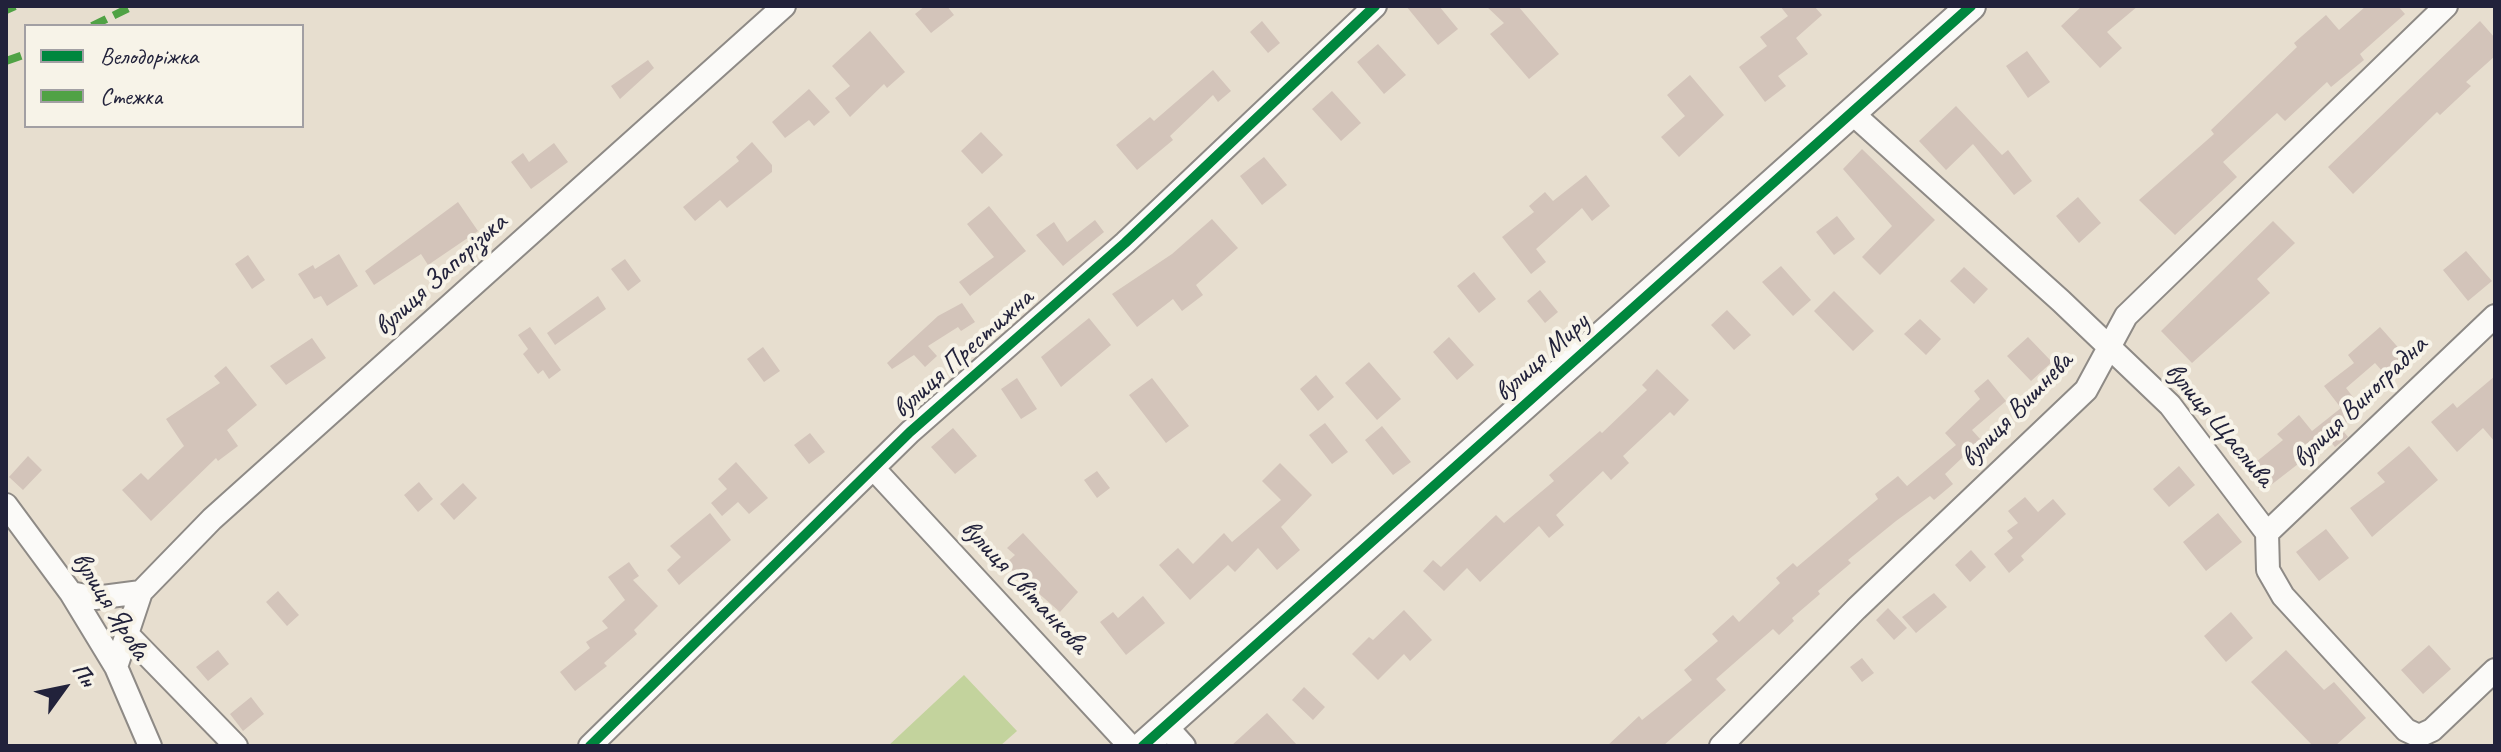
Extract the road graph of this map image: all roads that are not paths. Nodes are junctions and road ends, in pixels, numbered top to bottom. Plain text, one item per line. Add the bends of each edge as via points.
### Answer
1 (784, 6) edge
2 (1375, 6) edge
3 (1971, 6) edge
4 (2446, 6) edge
5 (1852, 113) junction
6 (2495, 316) edge
7 (2110, 349) junction
8 (874, 469) junction
9 (6, 505) edge
10 (2267, 533) junction
11 (141, 592) junction
12 (71, 593) junction
13 (125, 632) junction
14 (116, 667) junction
15 (2495, 670) edge
16 (1175, 736) edge
17 (150, 746) edge
18 (236, 746) edge
19 (590, 746) edge
20 (1130, 746) edge
21 (1143, 746) edge
22 (1721, 746) edge

1 - 11 street, вулиця Запорізька via 212,519
2 - 8 street, вулиця Престижна via 1125,243
3 - 5 street, вулиця Миру
4 - 7 street, вулиця Вишнева via 2126,316
5 - 7 street, вулиця Щаслива
5 - 16 street, вулиця Миру
6 - 10 street, вулиця Виноградна
7 - 10 street, вулиця Щаслива via 2170,405
7 - 22 street, вулиця Вишнева via 2086,390
8 - 19 street, вулиця Престижна
8 - 20 street, вулиця Світанкова
9 - 12 street, вулиця Ярова
10 - 15 street, вулиця Щаслива via 2268,570 2283,596 2406,730 2419,736 2432,730
11 - 12 street via 95,598
11 - 13 street
12 - 14 street, вулиця Ярова
13 - 14 street
13 - 18 street
14 - 17 street, вулиця Ярова
16 - 21 street, вулиця Миру

